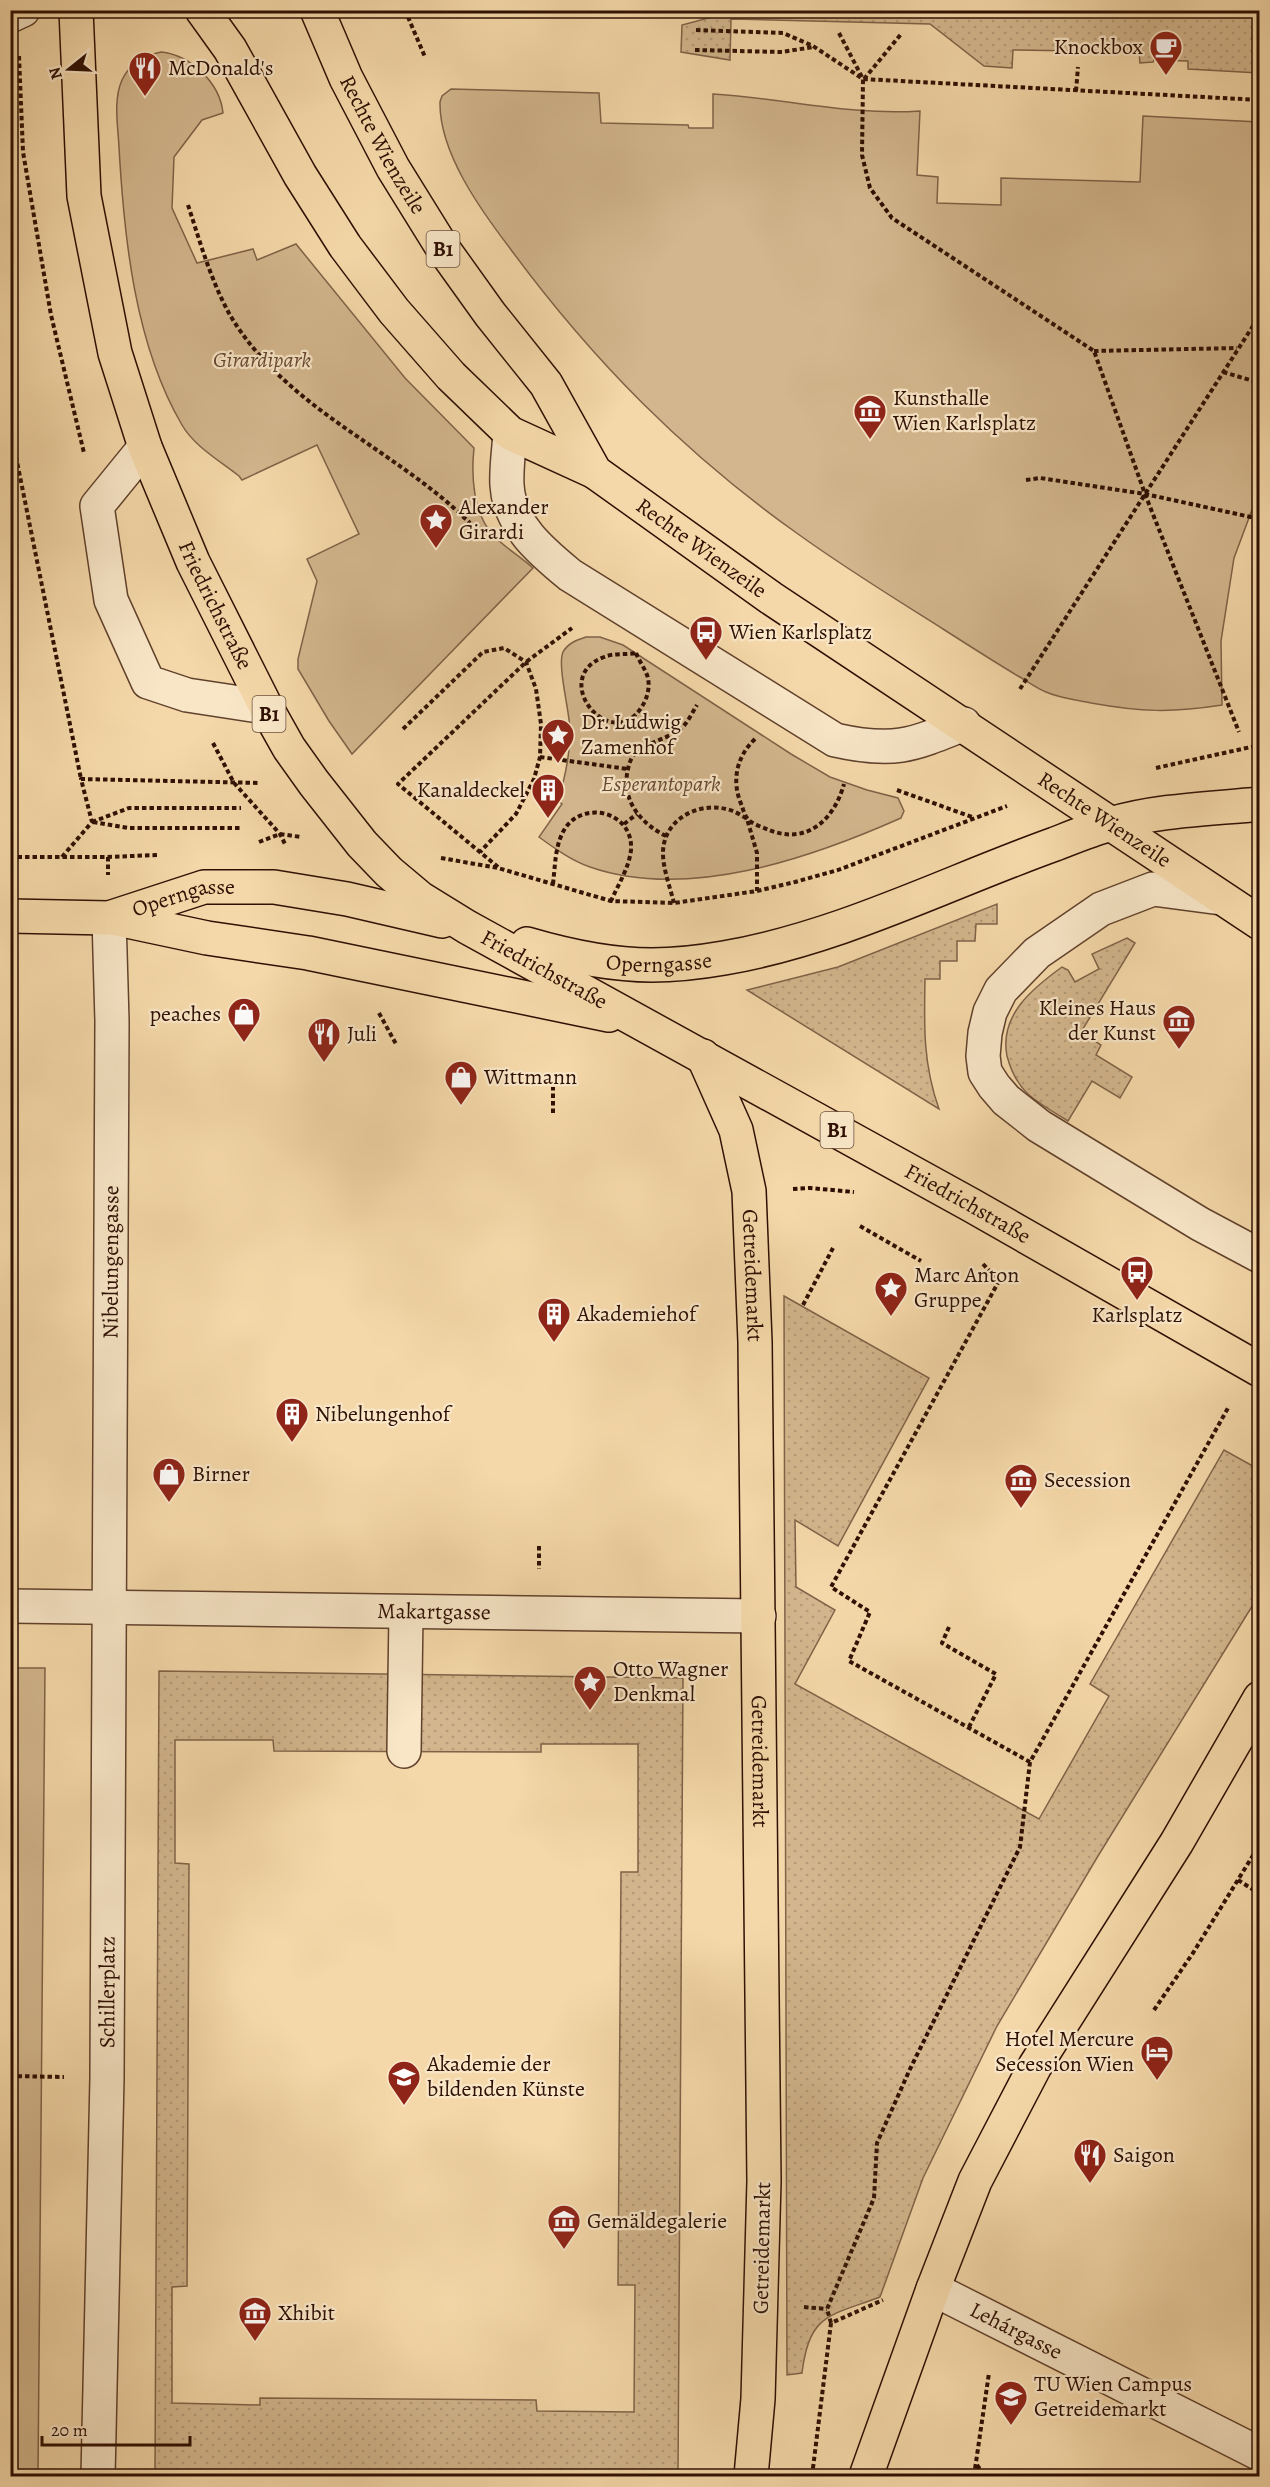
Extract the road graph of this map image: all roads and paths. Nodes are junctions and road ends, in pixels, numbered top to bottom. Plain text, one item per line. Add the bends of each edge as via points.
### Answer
1 (76, 10) edge
2 (202, 10) edge
3 (317, 10) edge
4 (405, 10) edge
5 (17, 14) edge
6 (696, 30) dead end
7 (839, 33) dead end
8 (902, 33) dead end
9 (813, 46) junction
10 (695, 50) dead end
11 (425, 57) dead end
12 (1078, 67) dead end
13 (863, 79) junction
14 (1076, 91) junction
15 (1260, 100) edge
16 (188, 205) dead end
17 (1260, 315) edge
18 (1238, 348) junction
19 (1094, 351) junction
20 (1223, 372) junction
21 (1260, 383) edge
22 (10, 427) edge
23 (510, 433) junction
24 (145, 447) junction
25 (595, 472) junction
26 (1026, 480) dead end
27 (1145, 494) junction
28 (97, 506) junction
29 (1260, 519) edge
30 (476, 528) dead end
31 (580, 622) dead end
32 (526, 662) junction
33 (1020, 689) dead end
34 (703, 697) dead end
35 (586, 705) joint
36 (266, 707) junction
37 (964, 724) junction
38 (404, 729) dead end
39 (1239, 732) dead end
40 (761, 734) dead end
41 (1260, 745) edge
42 (540, 757) junction
43 (628, 769) junction
44 (1146, 770) dead end
45 (81, 779) junction
46 (845, 782) dead end
47 (234, 783) junction
48 (260, 783) dead end
49 (889, 787) dead end
50 (1059, 789) junction
51 (1260, 804) edge
52 (241, 808) dead end
53 (638, 814) junction
54 (972, 818) junction
55 (747, 819) junction
56 (92, 822) junction
57 (1111, 824) junction
58 (624, 825) junction
59 (241, 828) dead end
60 (280, 834) dead end
61 (666, 836) junction
62 (480, 852) junction
63 (10, 857) edge
64 (108, 857) dead end
65 (61, 858) junction
66 (553, 884) junction
67 (757, 891) junction
68 (1221, 898) junction
69 (611, 901) junction
70 (674, 903) junction
71 (10, 916) edge
72 (109, 918) junction
73 (1260, 923) edge
74 (467, 927) junction
75 (644, 1022) junction
76 (703, 1056) junction
77 (553, 1087) dead end
78 (553, 1113) dead end
79 (749, 1191) junction
80 (858, 1193) dead end
81 (860, 1226) dead end
82 (833, 1248) dead end
83 (1260, 1256) edge
84 (977, 1258) dead end
85 (921, 1261) dead end
86 (803, 1305) dead end
87 (1260, 1370) edge
88 (1228, 1408) dead end
89 (10, 1606) edge
90 (109, 1607) junction
91 (406, 1613) junction
92 (759, 1616) junction
93 (949, 1627) dead end
94 (1260, 1698) edge
95 (969, 1727) junction
96 (404, 1752) dead end
97 (1030, 1762) junction
98 (1260, 1844) edge
99 (1238, 1880) junction
100 (1260, 1894) edge
101 (1154, 2010) dead end
102 (933, 2289) junction
103 (797, 2307) dead end
104 (827, 2309) junction
105 (831, 2323) junction
106 (989, 2373) dead end
107 (1260, 2454) edge
108 (976, 2465) junction
109 (98, 2476) edge
110 (751, 2476) edge
111 (812, 2476) edge
112 (866, 2476) edge
113 (974, 2476) edge
114 (985, 2476) edge

1 - 24 main road, Friedrichstraße / B1 via 84,196 115,353
2 - 23 main road via 230,49 300,175 345,246 429,352
3 - 25 main road, Rechte Wienzeile / B1 via 346,78 393,168 490,314 546,384
4 - 11 path
5 - 28 path via 23,152 51,315
6 - 9 path via 783,33
7 - 13 path
8 - 13 path
9 - 10 path via 782,52
9 - 13 path
12 - 14 path
13 - 14 path
13 - 19 path via 862,155 870,188 892,218
14 - 15 path
16 - 30 path via 216,287 253,347 279,375 358,438 436,492
17 - 18 path
18 - 19 path
18 - 20 path
19 - 27 path
20 - 21 path
20 - 27 path
22 - 45 path
23 - 25 main road
23 - 37 street via 507,487 516,519 539,549 570,575 835,740 884,748 917,743
24 - 28 street
24 - 36 main road, Friedrichstraße / B1 via 193,562
25 - 37 main road, Rechte Wienzeile / B1 via 771,598
26 - 27 path via 1040,478
27 - 29 path
27 - 33 path
27 - 39 path
28 - 36 street via 111,600 148,682 187,696
31 - 32 path
32 - 38 path via 504,648 483,652
32 - 42 path via 536,689
32 - 62 path via 398,784
34 - 43 path via 680,730 641,750 632,757
35 - 35 path via 604,720 627,720 638,712 649,689 636,653 605,656 586,670 582,681
36 - 74 main road, Friedrichstraße / B1 via 289,748 362,844 420,898
37 - 50 main road, Rechte Wienzeile / B1
40 - 55 path via 740,758 736,776 737,796
41 - 44 path
42 - 43 path
42 - 62 path via 534,779 516,814
43 - 53 path via 630,802
45 - 47 path
45 - 56 path
46 - 55 path via 832,812 802,834 781,834
47 - 48 path
47 - 60 path
49 - 54 path
50 - 54 path
50 - 57 main road, Rechte Wienzeile / B1
51 - 57 main road, Operngasse via 1160,814
52 - 56 path via 129,808
53 - 58 path
53 - 61 path
54 - 67 path via 838,870
55 - 61 path via 727,809 708,807 684,813
55 - 67 path via 757,854
56 - 59 path via 129,828
56 - 65 path
57 - 68 main road, Rechte Wienzeile / B1
57 - 74 main road, Operngasse via 800,941 714,959 653,965 613,963 572,957
58 - 66 path via 603,812 584,813 572,821 562,832
58 - 69 path via 630,856
61 - 70 path via 663,852
62 - 66 path via 498,868
63 - 65 path
64 - 65 path
66 - 69 path
67 - 70 path
68 - 73 main road, Rechte Wienzeile / B1
68 - 83 street via 1154,889 1101,909 1037,953 1000,990 988,1022 983,1056 994,1086 1040,1126
69 - 70 path
71 - 72 main road, Operngasse
72 - 74 main road, Operngasse via 204,887 274,887 347,899
72 - 75 main road, Friedrichstraße via 308,953
72 - 90 street, Nibelungengasse
74 - 75 main road, Friedrichstraße / B1
75 - 76 main road, Friedrichstraße / B1
76 - 79 main road, Getreidemarkt via 736,1130
76 - 87 main road, Friedrichstraße / B1
77 - 78 path
79 - 80 path via 810,1188
79 - 92 main road, Getreidemarkt
81 - 85 path
82 - 86 path
84 - 95 path via 999,1281 831,1587 870,1612 849,1661
88 - 97 path
89 - 90 street
90 - 91 street, Makartgasse
90 - 109 street, Schillerplatz
91 - 92 street, Makartgasse
91 - 96 street
92 - 110 main road, Getreidemarkt via 764,2181 758,2399
93 - 95 path via 942,1643 996,1674
94 - 102 main road via 1177,1842 1035,2066 975,2181
95 - 97 path
97 - 104 path via 1020,1847 877,2143 874,2198
98 - 99 path
99 - 100 path
99 - 101 path
102 - 105 path via 884,2300
102 - 107 street, Lehárgasse
102 - 112 main road
103 - 104 path
104 - 105 path
105 - 111 path
106 - 108 path
108 - 113 path
108 - 114 path

